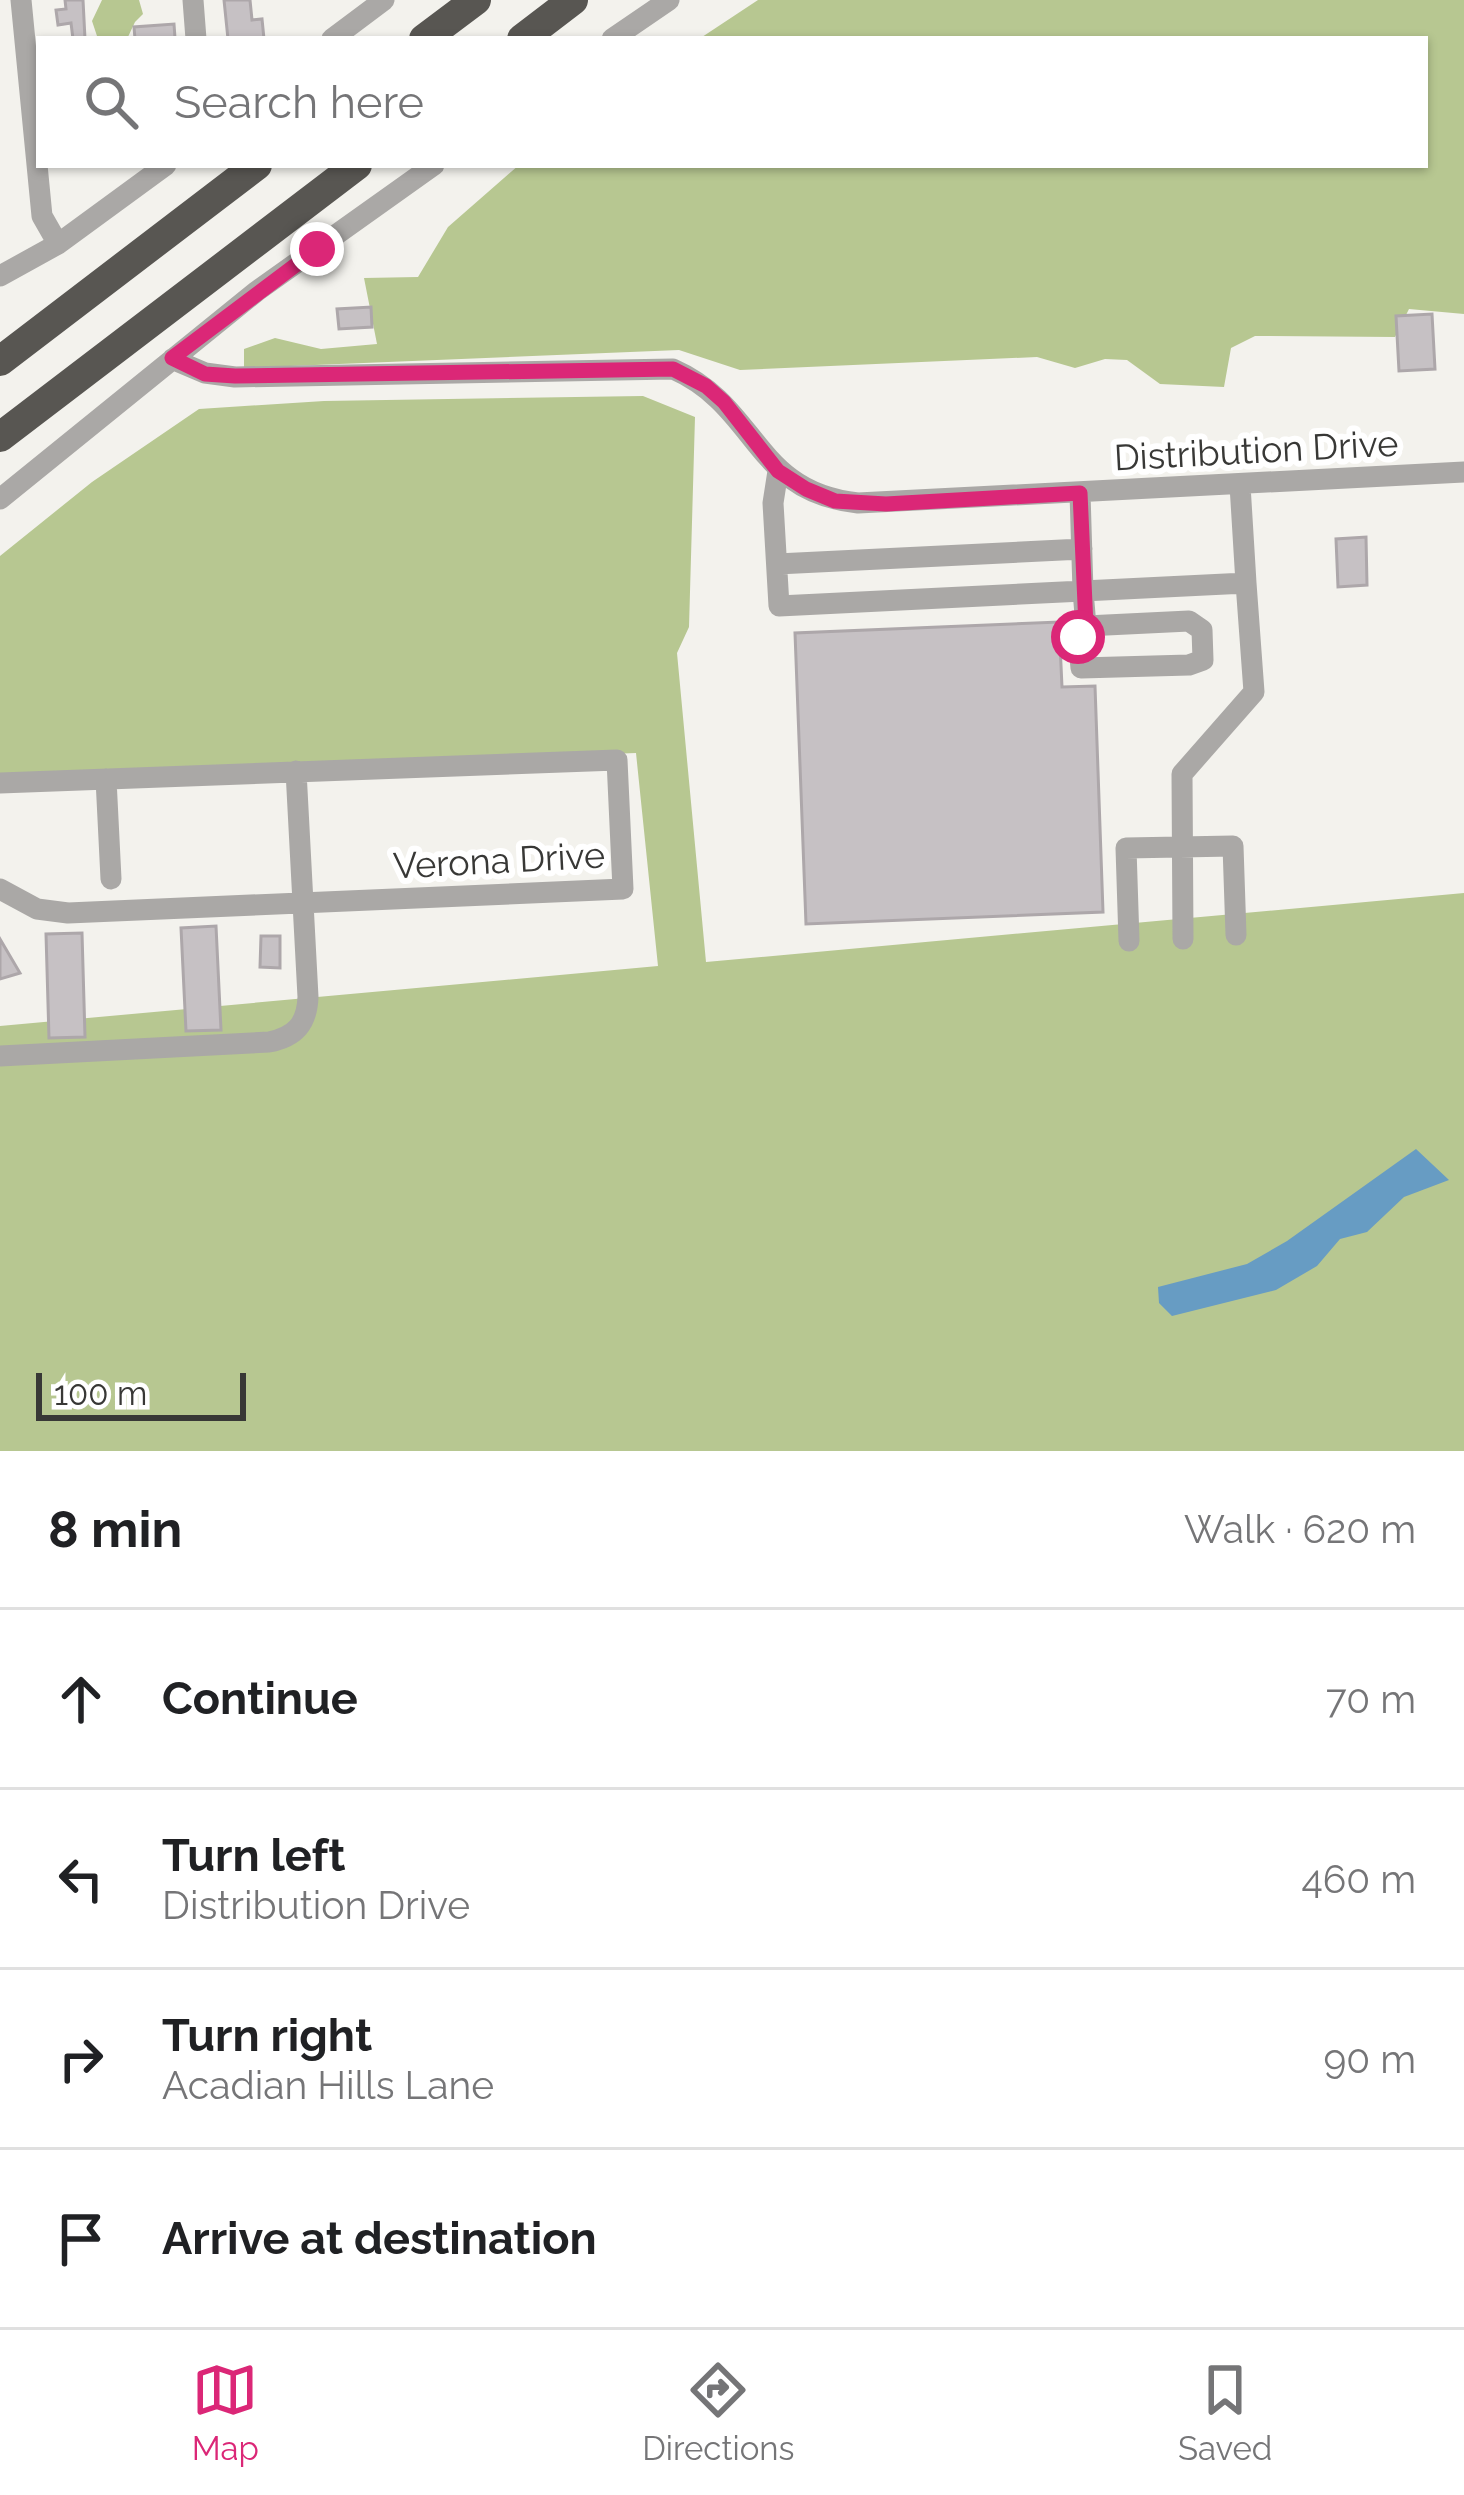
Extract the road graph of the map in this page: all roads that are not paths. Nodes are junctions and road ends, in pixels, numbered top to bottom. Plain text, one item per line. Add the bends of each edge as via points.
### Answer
1 (21, 0) edge
2 (193, 0) edge
3 (476, 0) edge
4 (573, 0) edge
5 (669, 0) edge
6 (376, 2) edge
7 (196, 36) edge
8 (336, 36) edge
9 (428, 36) edge
10 (526, 36) edge
11 (616, 36) edge
12 (36, 154) edge
13 (37, 168) edge
14 (162, 168) edge
15 (253, 168) edge
16 (353, 168) edge
17 (430, 168) edge
18 (58, 244) junction
19 (0, 275) edge
20 (3, 358) edge
21 (172, 358) junction
22 (1, 436) edge
23 (778, 471) junction
24 (1464, 472) edge
25 (1240, 485) junction
26 (1080, 493) junction
27 (0, 499) edge
28 (1082, 549) junction
29 (776, 564) junction
30 (1246, 583) junction
31 (1083, 591) junction
32 (1086, 626) junction
33 (296, 771) junction
34 (106, 778) junction
35 (0, 783) edge
36 (1181, 848) junction
37 (111, 879) dead end
38 (0, 889) edge
39 (303, 903) junction
40 (1236, 935) dead end
41 (1183, 939) dead end
42 (1129, 940) dead end
43 (0, 1056) edge

1 - 12 street
2 - 7 street
3 - 9 highway
4 - 10 highway
5 - 11 street
6 - 8 street
13 - 18 street via 42,216
14 - 18 street
15 - 20 highway
16 - 22 highway
17 - 21 street
18 - 19 street
21 - 23 street, Distribution Drive via 205,374 235,376 673,369 724,402
21 - 27 street
23 - 26 street, Distribution Drive via 819,496 858,503
23 - 29 street
24 - 25 street, Distribution Drive
25 - 26 street, Distribution Drive
25 - 30 street
26 - 28 street
28 - 29 street
28 - 31 street
29 - 31 street via 779,606
30 - 31 street
30 - 36 street via 1254,692 1182,774
31 - 32 street
32 - 32 street via 1190,621 1202,630 1203,660 1081,668 1078,637
33 - 34 street, Verona Drive
33 - 39 street
33 - 39 street, Verona Drive via 616,760 618,779 623,889
34 - 35 street, Verona Drive
34 - 37 street
36 - 40 street via 1233,846
36 - 41 street
36 - 42 street via 1126,848
38 - 39 street, Verona Drive via 54,913
39 - 43 street via 308,1007 286,1038

